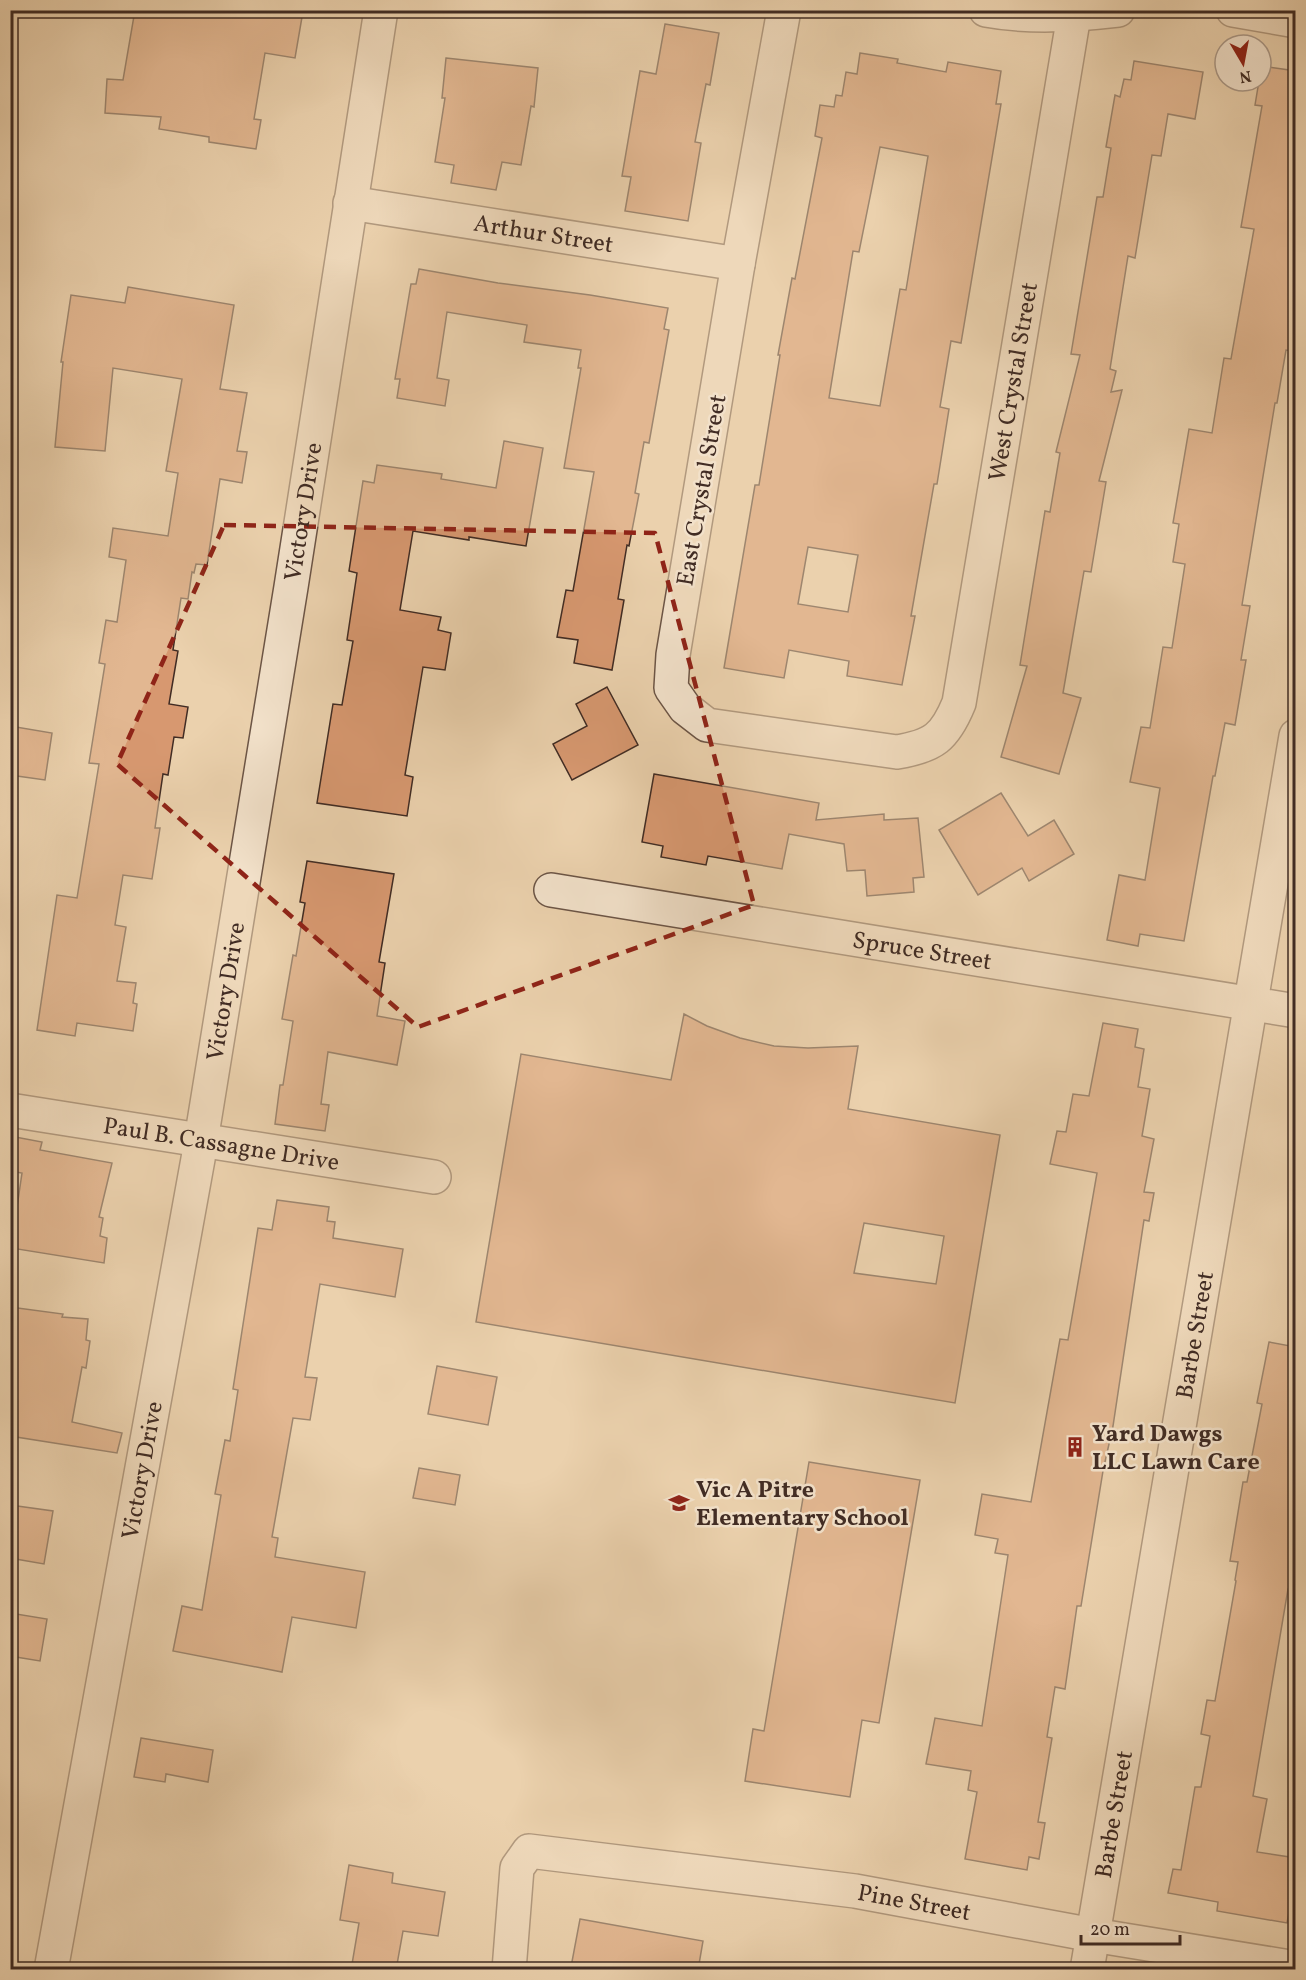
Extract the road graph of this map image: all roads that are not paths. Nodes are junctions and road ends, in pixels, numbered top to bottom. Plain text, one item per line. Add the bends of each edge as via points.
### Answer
1 (381, 10) edge
2 (784, 10) edge
3 (986, 10) edge
4 (1118, 10) edge
5 (1233, 10) edge
6 (1074, 15) junction
7 (1296, 21) edge
8 (351, 203) junction
9 (738, 264) junction
10 (1296, 736) edge
11 (936, 739) joint
12 (551, 890) dead end
13 (1251, 1004) junction
14 (1296, 1011) edge
15 (10, 1110) edge
16 (200, 1139) junction
17 (434, 1177) dead end
18 (1093, 1935) junction
19 (1296, 1968) edge
20 (51, 1970) edge
21 (509, 1970) edge
22 (1087, 1970) edge

1 - 8 street, Victory Drive
2 - 9 street, East Crystal Street
3 - 6 street
4 - 6 street
5 - 7 street
6 - 11 street, West Crystal Street via 959,703 950,724
8 - 9 street, Arthur Street
8 - 16 street, Victory Drive
9 - 11 street, East Crystal Street via 671,688 685,708 707,725 897,752 919,749
10 - 13 street, Barbe Street
12 - 13 street, Spruce Street
13 - 14 street, Spruce Street
13 - 18 street, Barbe Street
15 - 16 street, Paul B. Cassagne Drive
16 - 17 street, Paul B. Cassagne Drive
16 - 20 street, Victory Drive
18 - 19 street, Pine Street
18 - 21 street, Pine Street via 855,1891 529,1851 517,1868
18 - 22 street, Barbe Street

